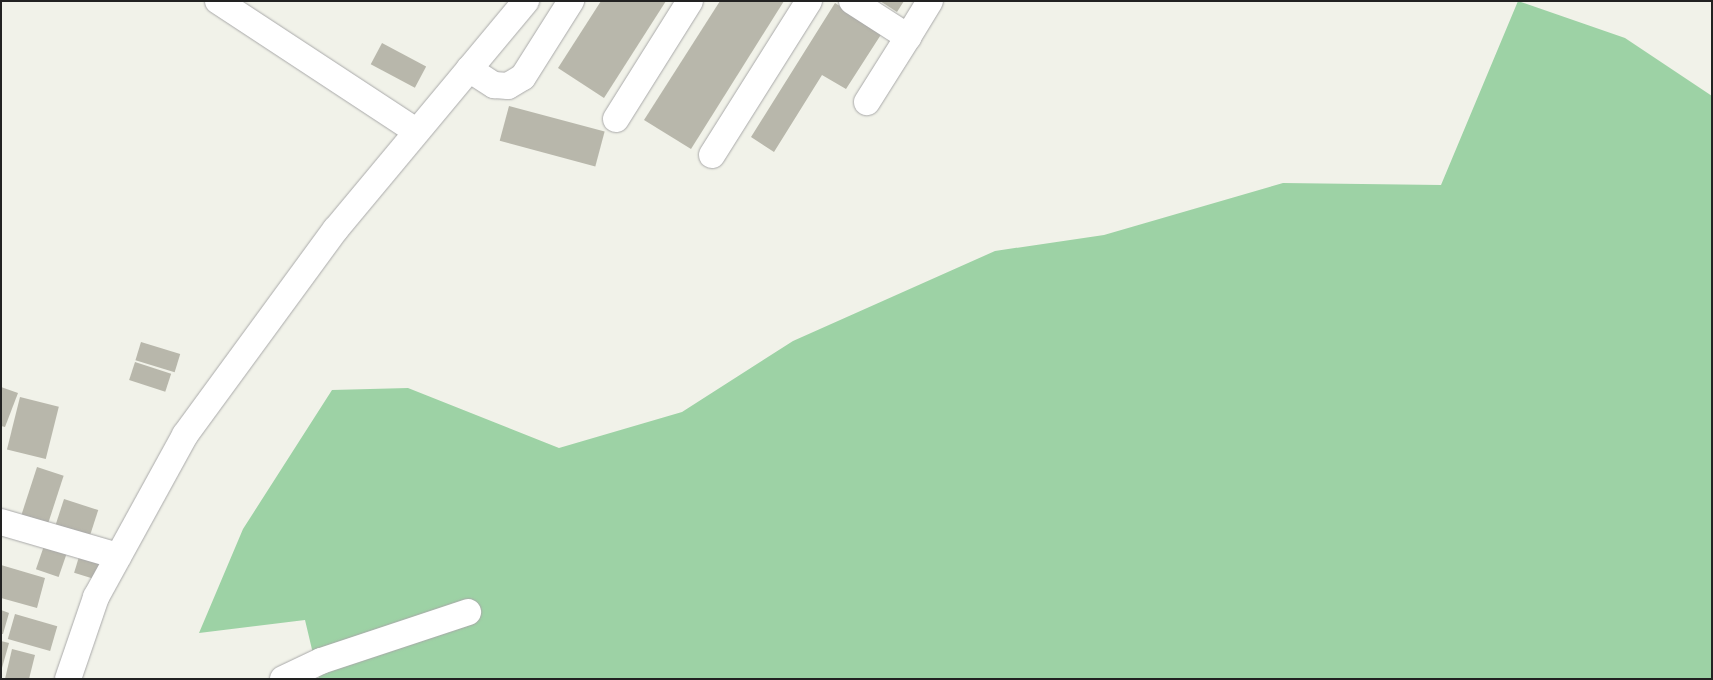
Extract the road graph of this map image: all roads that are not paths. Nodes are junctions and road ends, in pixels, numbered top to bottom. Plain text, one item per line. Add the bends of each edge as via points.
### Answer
1 (218, 1) edge
2 (526, 1) edge
3 (571, 1) edge
4 (690, 1) edge
5 (809, 1) edge
6 (852, 1) edge
7 (930, 1) edge
8 (908, 37) junction
9 (469, 69) junction
10 (866, 102) dead end
11 (616, 119) dead end
12 (416, 131) junction
13 (712, 156) dead end
14 (1, 522) edge
15 (118, 556) junction
16 (468, 612) dead end
17 (68, 679) edge
18 (283, 679) edge

1 - 12 street
2 - 9 street
3 - 9 street via 523,77 508,86 494,85
4 - 11 street
5 - 13 street
6 - 8 street
7 - 8 street
8 - 10 street
9 - 12 street
12 - 15 street via 336,229 185,435
14 - 15 street
15 - 17 street via 96,597
16 - 18 street via 321,662

